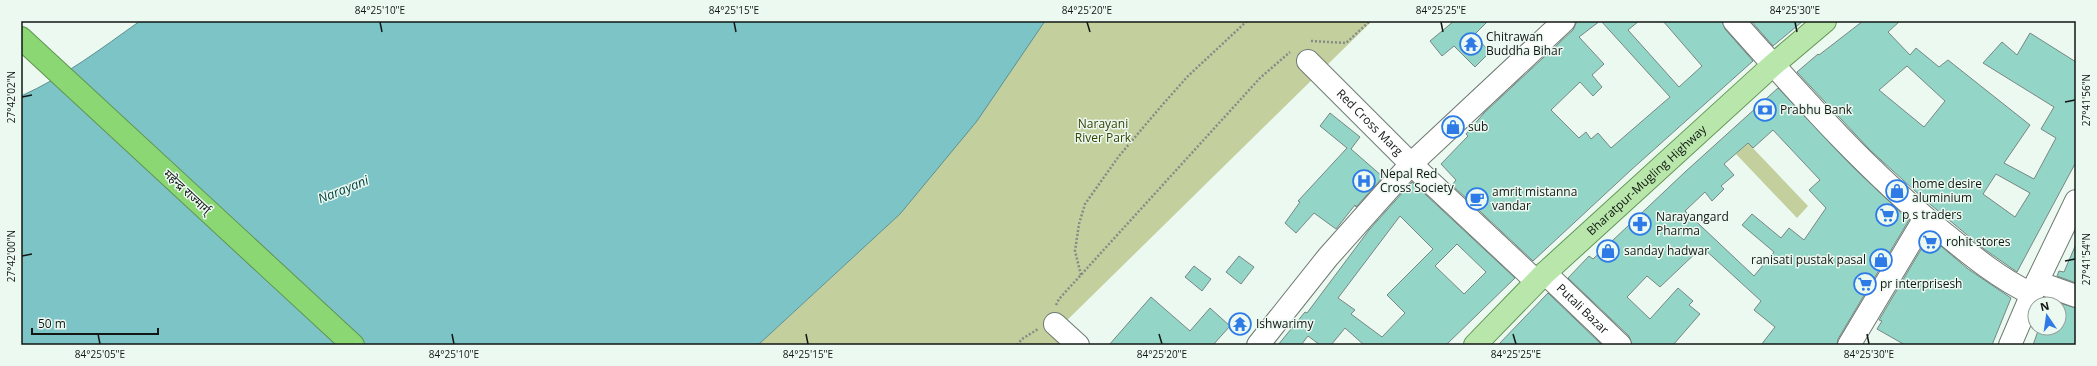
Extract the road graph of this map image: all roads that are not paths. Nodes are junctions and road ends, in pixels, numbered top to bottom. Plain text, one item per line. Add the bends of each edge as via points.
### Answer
1 (1564, 21) edge
2 (1734, 21) edge
3 (1825, 21) edge
4 (21, 38) edge
5 (1300, 56) road end
6 (1774, 65) junction
7 (1411, 164) junction
8 (2076, 201) edge
9 (1925, 218) junction
10 (1541, 277) junction
11 (2034, 288) junction
12 (2076, 296) edge
13 (1055, 324) road end
14 (352, 345) edge
15 (1078, 345) edge
16 (1258, 345) edge
17 (1475, 345) edge
18 (1620, 345) edge
19 (1849, 345) edge
20 (2010, 345) edge

1 - 7 street
2 - 6 street
3 - 6 main road, Bharatpur-Mugling Highway
4 - 14 highway, महेन्द्र राज्मार्ग्
5 - 7 street, Red Cross Marg
6 - 9 street via 1855,153
6 - 10 main road, Bharatpur-Mugling Highway
7 - 10 street, Red Cross Marg
7 - 16 street via 1328,257
8 - 11 street
9 - 11 street via 2016,287
9 - 19 street
10 - 17 main road, Bharatpur-Mugling Highway
10 - 18 street, Putali Bazar
11 - 12 street
11 - 20 street
13 - 15 street

